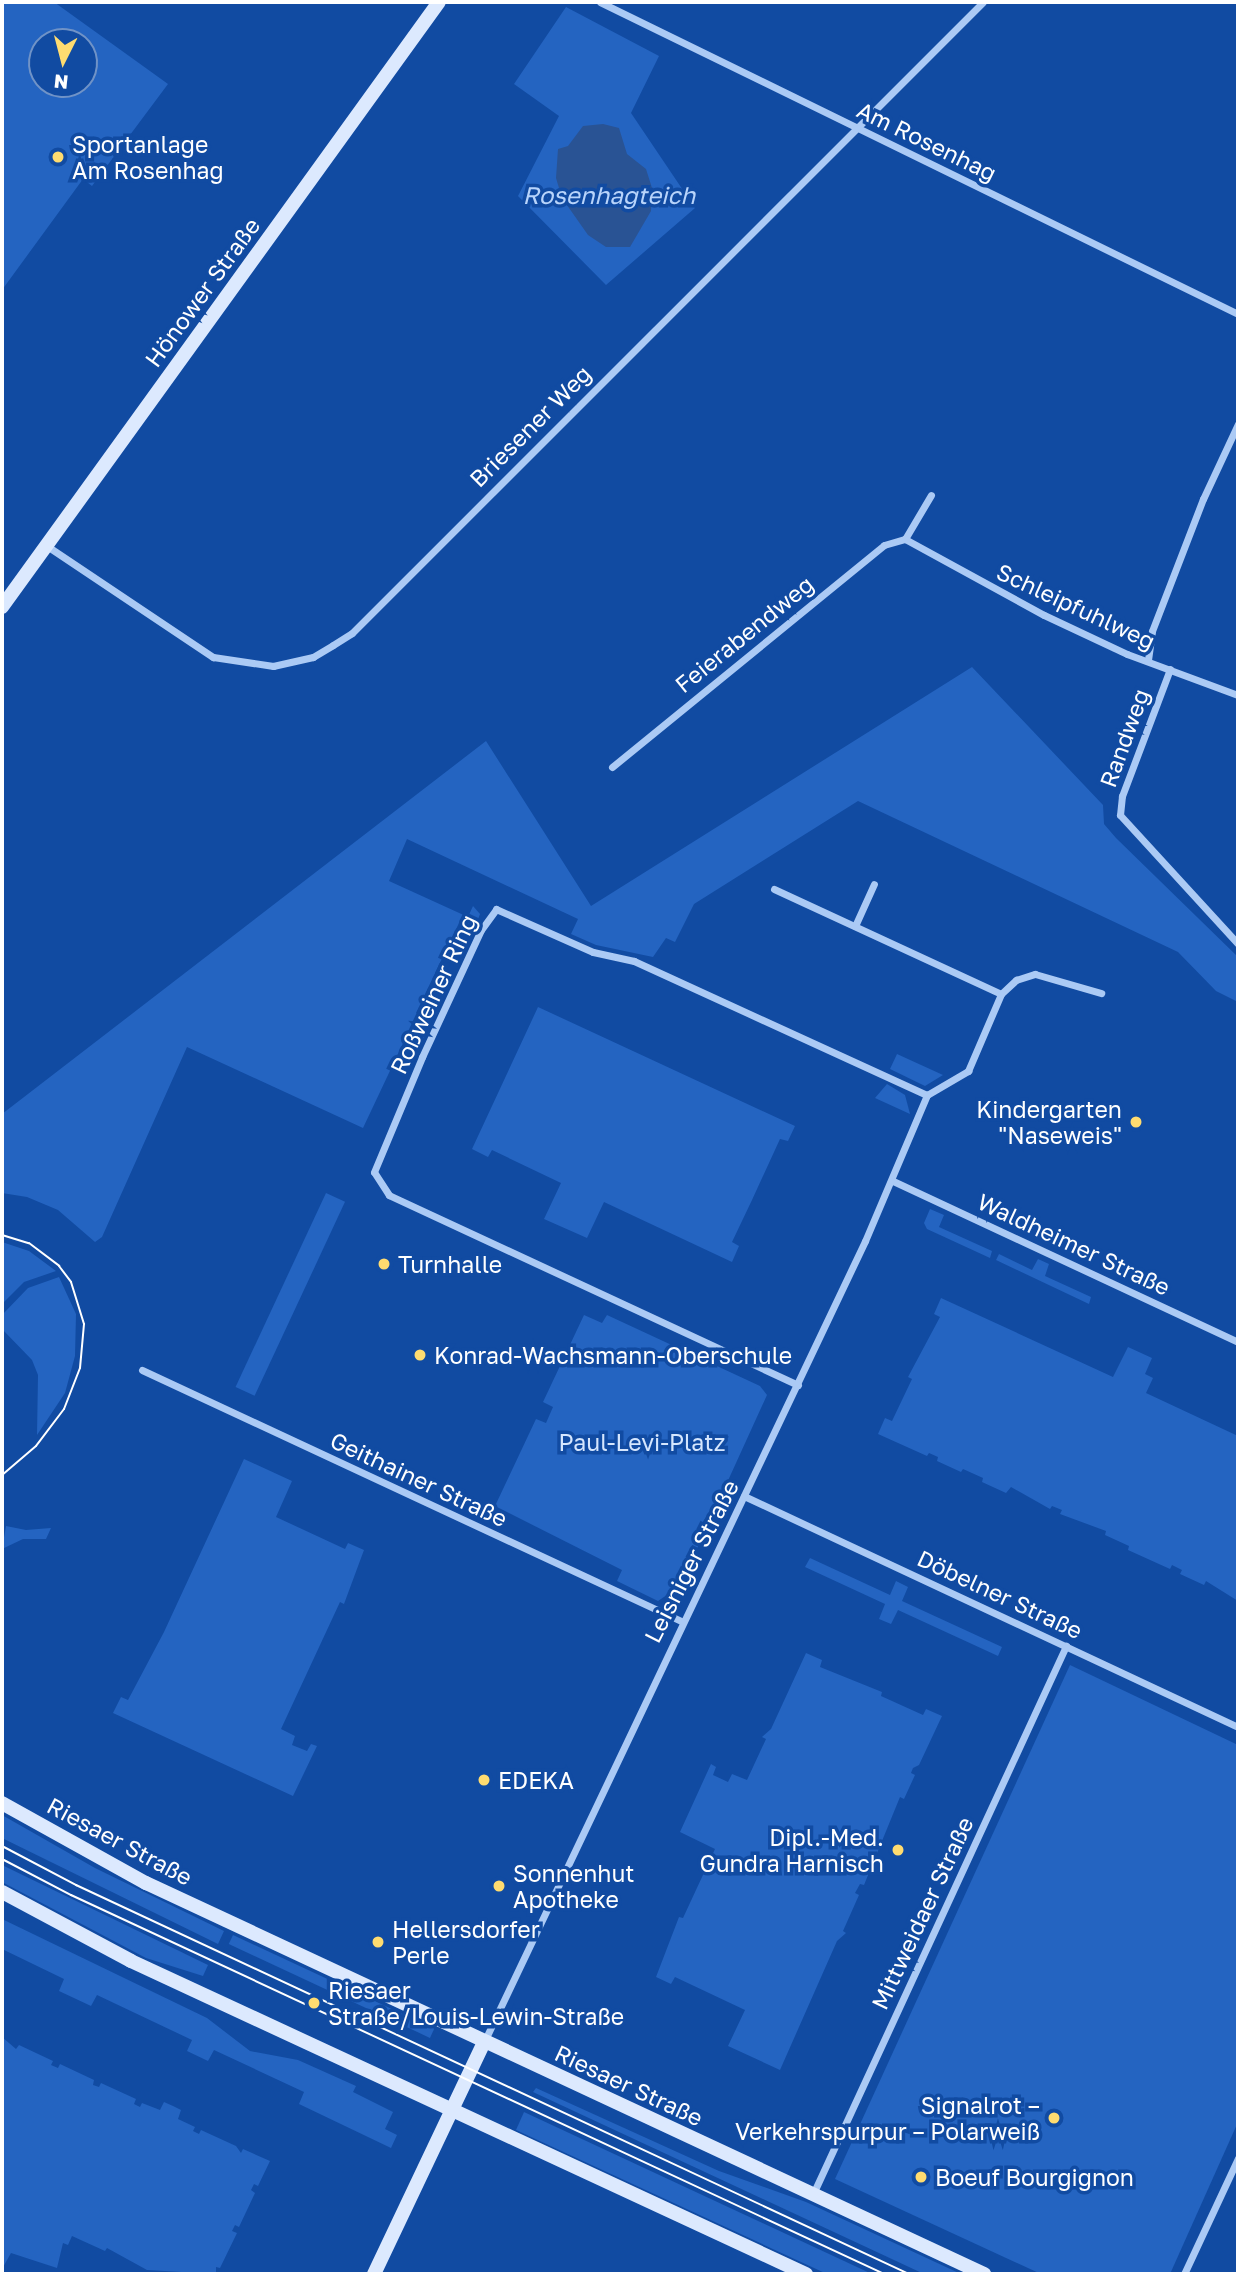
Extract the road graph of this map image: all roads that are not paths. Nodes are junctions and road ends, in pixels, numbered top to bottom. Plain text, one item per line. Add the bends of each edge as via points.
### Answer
1 (439, 2) edge
2 (600, 2) edge
3 (983, 2) edge
4 (855, 127) junction
5 (1238, 314) edge
6 (1238, 424) edge
7 (931, 495) dead end
8 (905, 539) junction
9 (47, 546) junction
10 (2, 607) edge
11 (1149, 660) junction
12 (1170, 669) junction
13 (1238, 695) edge
14 (612, 766) dead end
15 (874, 884) dead end
16 (774, 889) dead end
17 (855, 926) junction
18 (1238, 944) edge
19 (1101, 993) dead end
20 (1001, 994) junction
21 (928, 1095) junction
22 (893, 1181) junction
23 (1238, 1342) edge
24 (142, 1370) dead end
25 (798, 1385) junction
26 (744, 1496) junction
27 (681, 1621) junction
28 (1066, 1646) junction
29 (1238, 1727) edge
30 (2, 1803) edge
31 (2, 1892) edge
32 (484, 2042) junction
33 (452, 2110) junction
34 (1238, 2158) edge
35 (813, 2195) junction
36 (374, 2274) edge
37 (806, 2274) edge
38 (984, 2274) edge
39 (1184, 2274) edge

1 - 9 main road, Hönower Straße
2 - 4 street, Am Rosenhag
3 - 4 street, Briesener Weg
4 - 5 street, Am Rosenhag
4 - 9 street, Briesener Weg via 352,633 313,657 273,666 213,657 171,634
6 - 11 street via 1203,499 1152,631
7 - 8 street
8 - 11 street, Schleipfuhlweg via 1044,615
8 - 14 street, Feierabendweg via 884,545
9 - 10 main road, Hönower Straße
11 - 12 street, Schleipfuhlweg
12 - 13 street, Schleipfuhlweg
12 - 18 street, Randweg via 1122,796 1120,815
15 - 17 street
16 - 17 street
17 - 20 street
19 - 20 street via 1035,974 1016,979
20 - 21 street via 968,1071
21 - 22 street, Leisniger Straße
21 - 25 street, Roßweiner Ring via 634,961 593,952 496,909 481,930 422,1057 374,1172 389,1195
22 - 23 street, Waldheimer Straße
22 - 25 street, Leisniger Straße
24 - 27 street, Geithainer Straße
25 - 26 street, Leisniger Straße
26 - 27 street, Leisniger Straße
26 - 28 street, Döbelner Straße
27 - 32 street, Leisniger Straße
28 - 29 street, Döbelner Straße
28 - 35 street, Mittweidaer Straße
30 - 32 main road, Riesaer Straße via 146,1883
31 - 33 main road via 131,1961
32 - 33 main road
32 - 35 main road, Riesaer Straße
33 - 36 main road
33 - 37 main road
34 - 39 street
35 - 38 main road, Riesaer Straße

